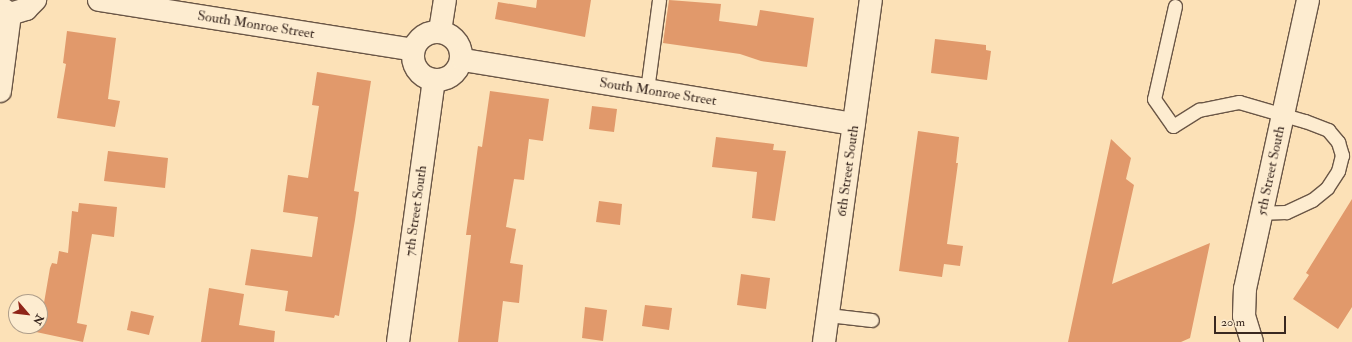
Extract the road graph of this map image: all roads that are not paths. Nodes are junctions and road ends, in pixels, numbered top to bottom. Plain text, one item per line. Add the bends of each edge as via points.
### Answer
1 (35, 0) edge
2 (99, 0) edge
3 (445, 0) edge
4 (659, 0) edge
5 (872, 0) edge
6 (1308, 0) edge
7 (1175, 6) dead end
8 (5, 10) edge
9 (440, 31) junction
10 (413, 50) junction
11 (462, 60) junction
12 (434, 80) junction
13 (647, 90) junction
14 (0, 91) edge
15 (1283, 115) junction
16 (854, 124) junction
17 (1262, 213) junction
18 (828, 315) junction
19 (872, 320) dead end
20 (398, 342) edge
21 (824, 342) edge
22 (1252, 342) edge

1 - 8 street via 26,9
2 - 10 street, South Monroe Street
3 - 9 street
4 - 13 lane
5 - 16 street, 6th Street South
6 - 15 street, 5th Street South
7 - 15 lane via 1154,99 1173,126 1200,110 1239,102
8 - 14 street
9 - 10 street via 426,34 416,43
9 - 11 street via 454,38 459,45
10 - 12 street via 415,66 426,78
11 - 12 street via 448,78
11 - 13 street, South Monroe Street
12 - 20 street, 7th Street South
13 - 16 street, South Monroe Street
15 - 17 street, 5th Street South
15 - 17 lane via 1328,130 1338,142 1342,156 1338,171 1327,188 1312,200 1286,212
16 - 18 street, 6th Street South
17 - 22 street, 5th Street South via 1246,290 1244,316
18 - 19 lane
18 - 21 street, 6th Street South

